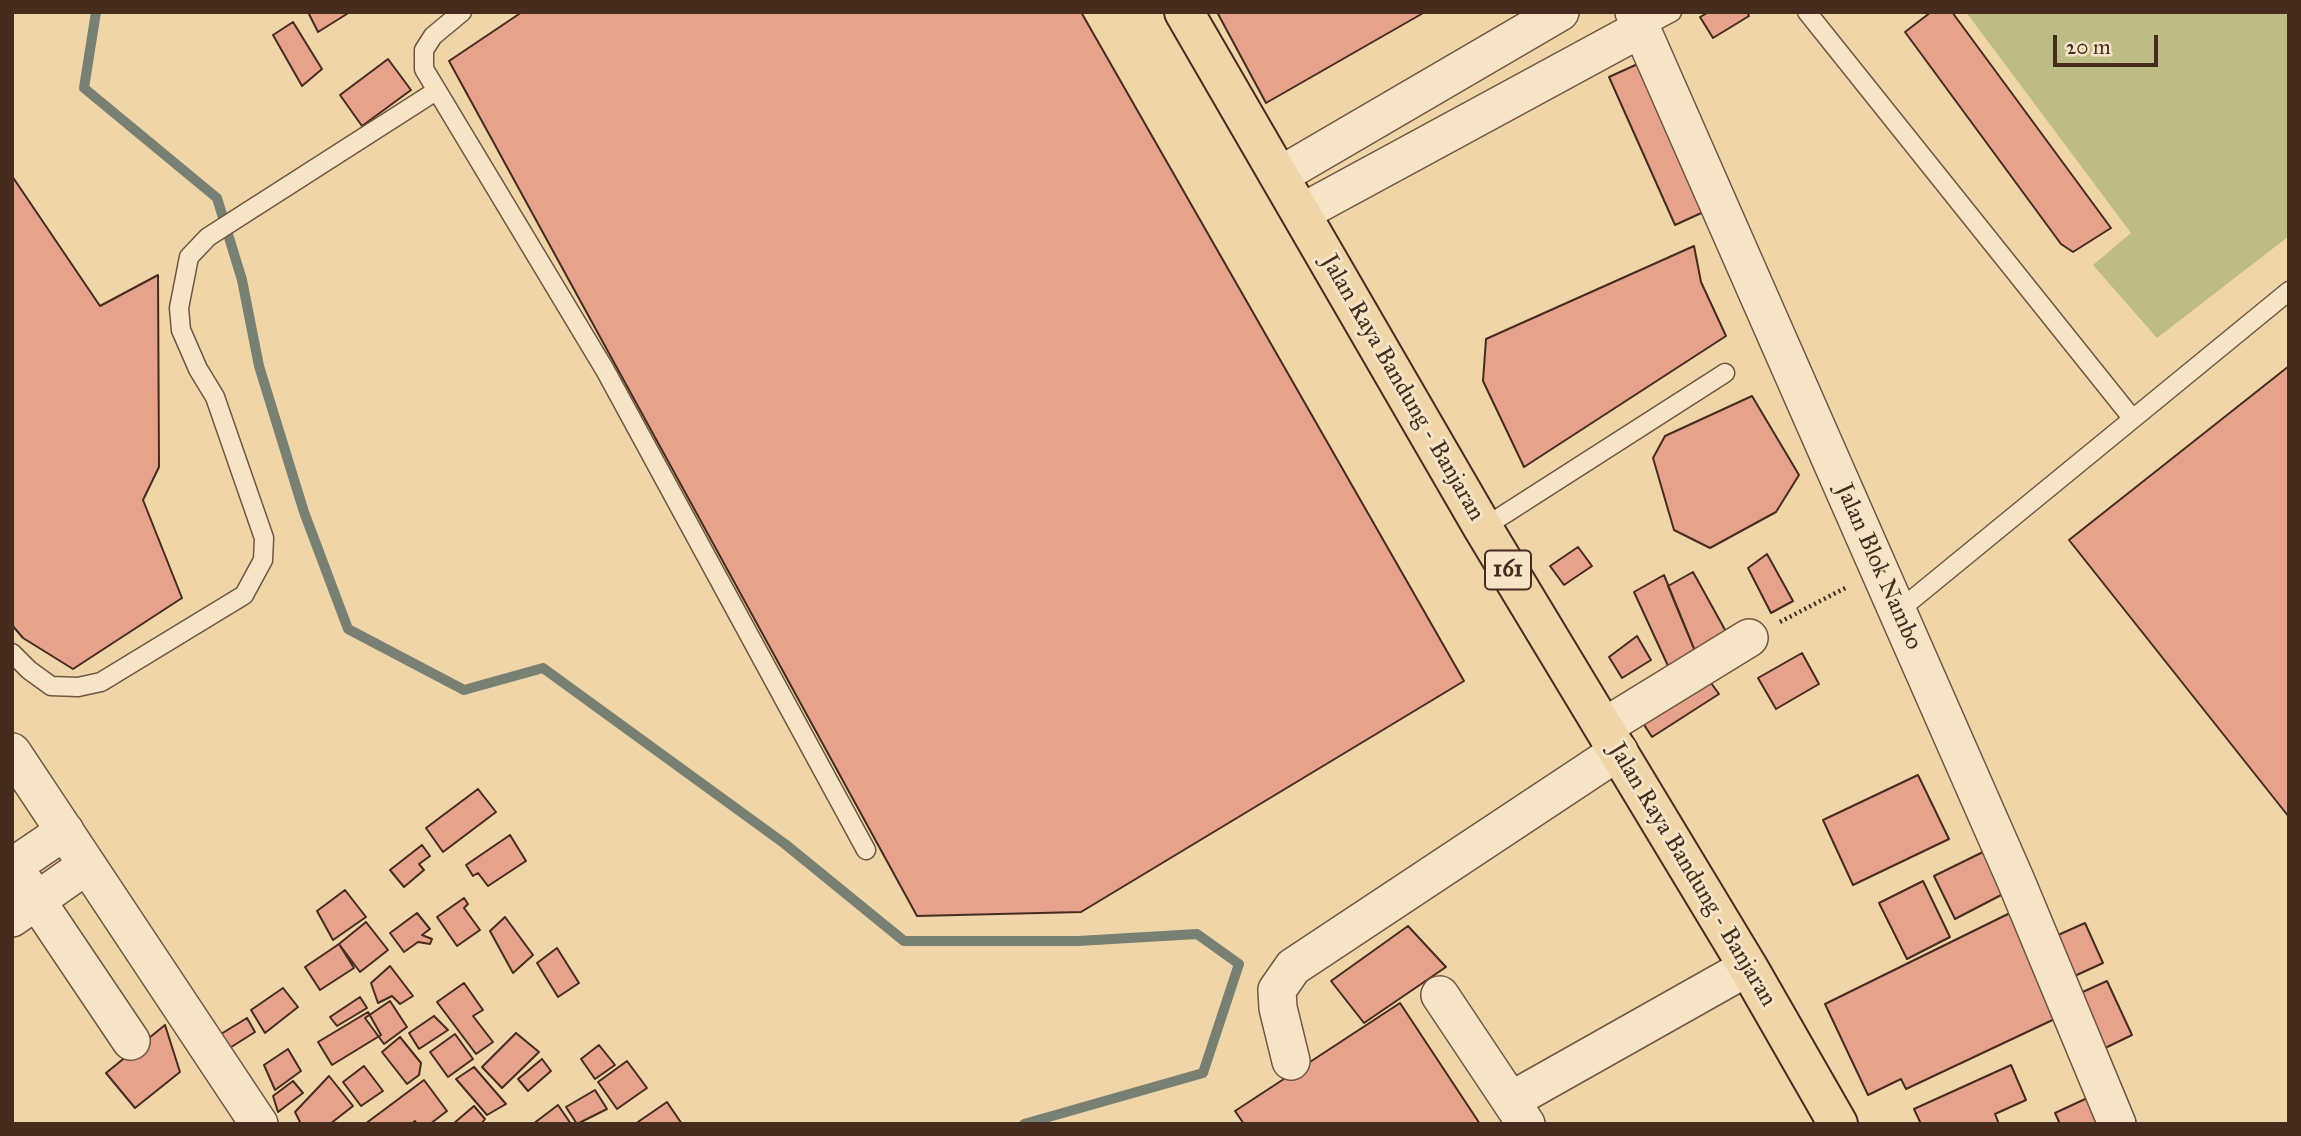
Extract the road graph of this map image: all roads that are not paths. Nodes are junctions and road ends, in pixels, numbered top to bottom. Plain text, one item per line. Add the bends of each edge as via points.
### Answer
1 (462, 12) edge
2 (1184, 12) edge
3 (1560, 12) edge
4 (1807, 12) edge
5 (1649, 17) edge
6 (436, 91) junction
7 (1279, 176) junction
8 (1301, 213) junction
9 (2289, 291) edge
10 (1725, 373) dead end
11 (2132, 418) junction
12 (1483, 528) junction
13 (1897, 612) junction
14 (1749, 638) road end
15 (12, 653) edge
16 (1611, 739) junction
17 (12, 752) edge
18 (65, 831) junction
19 (866, 850) dead end
20 (87, 865) junction
21 (13, 866) edge
22 (24, 909) edge
23 (1748, 967) junction
24 (1440, 995) dead end
25 (131, 1041) dead end
26 (1292, 1061) dead end
27 (1519, 1112) edge
28 (259, 1124) edge
29 (1838, 1124) edge
30 (2117, 1124) edge

1 - 6 lane via 444,24 424,50 424,69
2 - 7 main road, Jalan Raya Bandung - Banjaran / 161
3 - 7 street
4 - 11 lane
5 - 8 street
5 - 13 street, Jalan Blok Nambo
6 - 15 lane via 208,237 189,257 179,308 181,330 215,397 264,538 263,560 244,595 102,682 51,686
6 - 19 lane via 605,370
7 - 8 main road, Jalan Raya Bandung - Banjaran / 161
8 - 12 main road, Jalan Raya Bandung - Banjaran / 161
9 - 11 lane
10 - 12 lane
11 - 13 lane
12 - 16 main road, Jalan Raya Bandung - Banjaran / 161
13 - 30 street, Jalan Blok Nambo
14 - 16 street
16 - 23 main road, Jalan Raya Bandung - Banjaran / 161
16 - 26 street via 1293,967 1277,990
17 - 18 street
18 - 20 street
18 - 21 street
20 - 22 street
20 - 28 street
21 - 22 street
22 - 25 street
23 - 27 street
23 - 29 main road, Jalan Raya Bandung - Banjaran / 161
24 - 27 street

